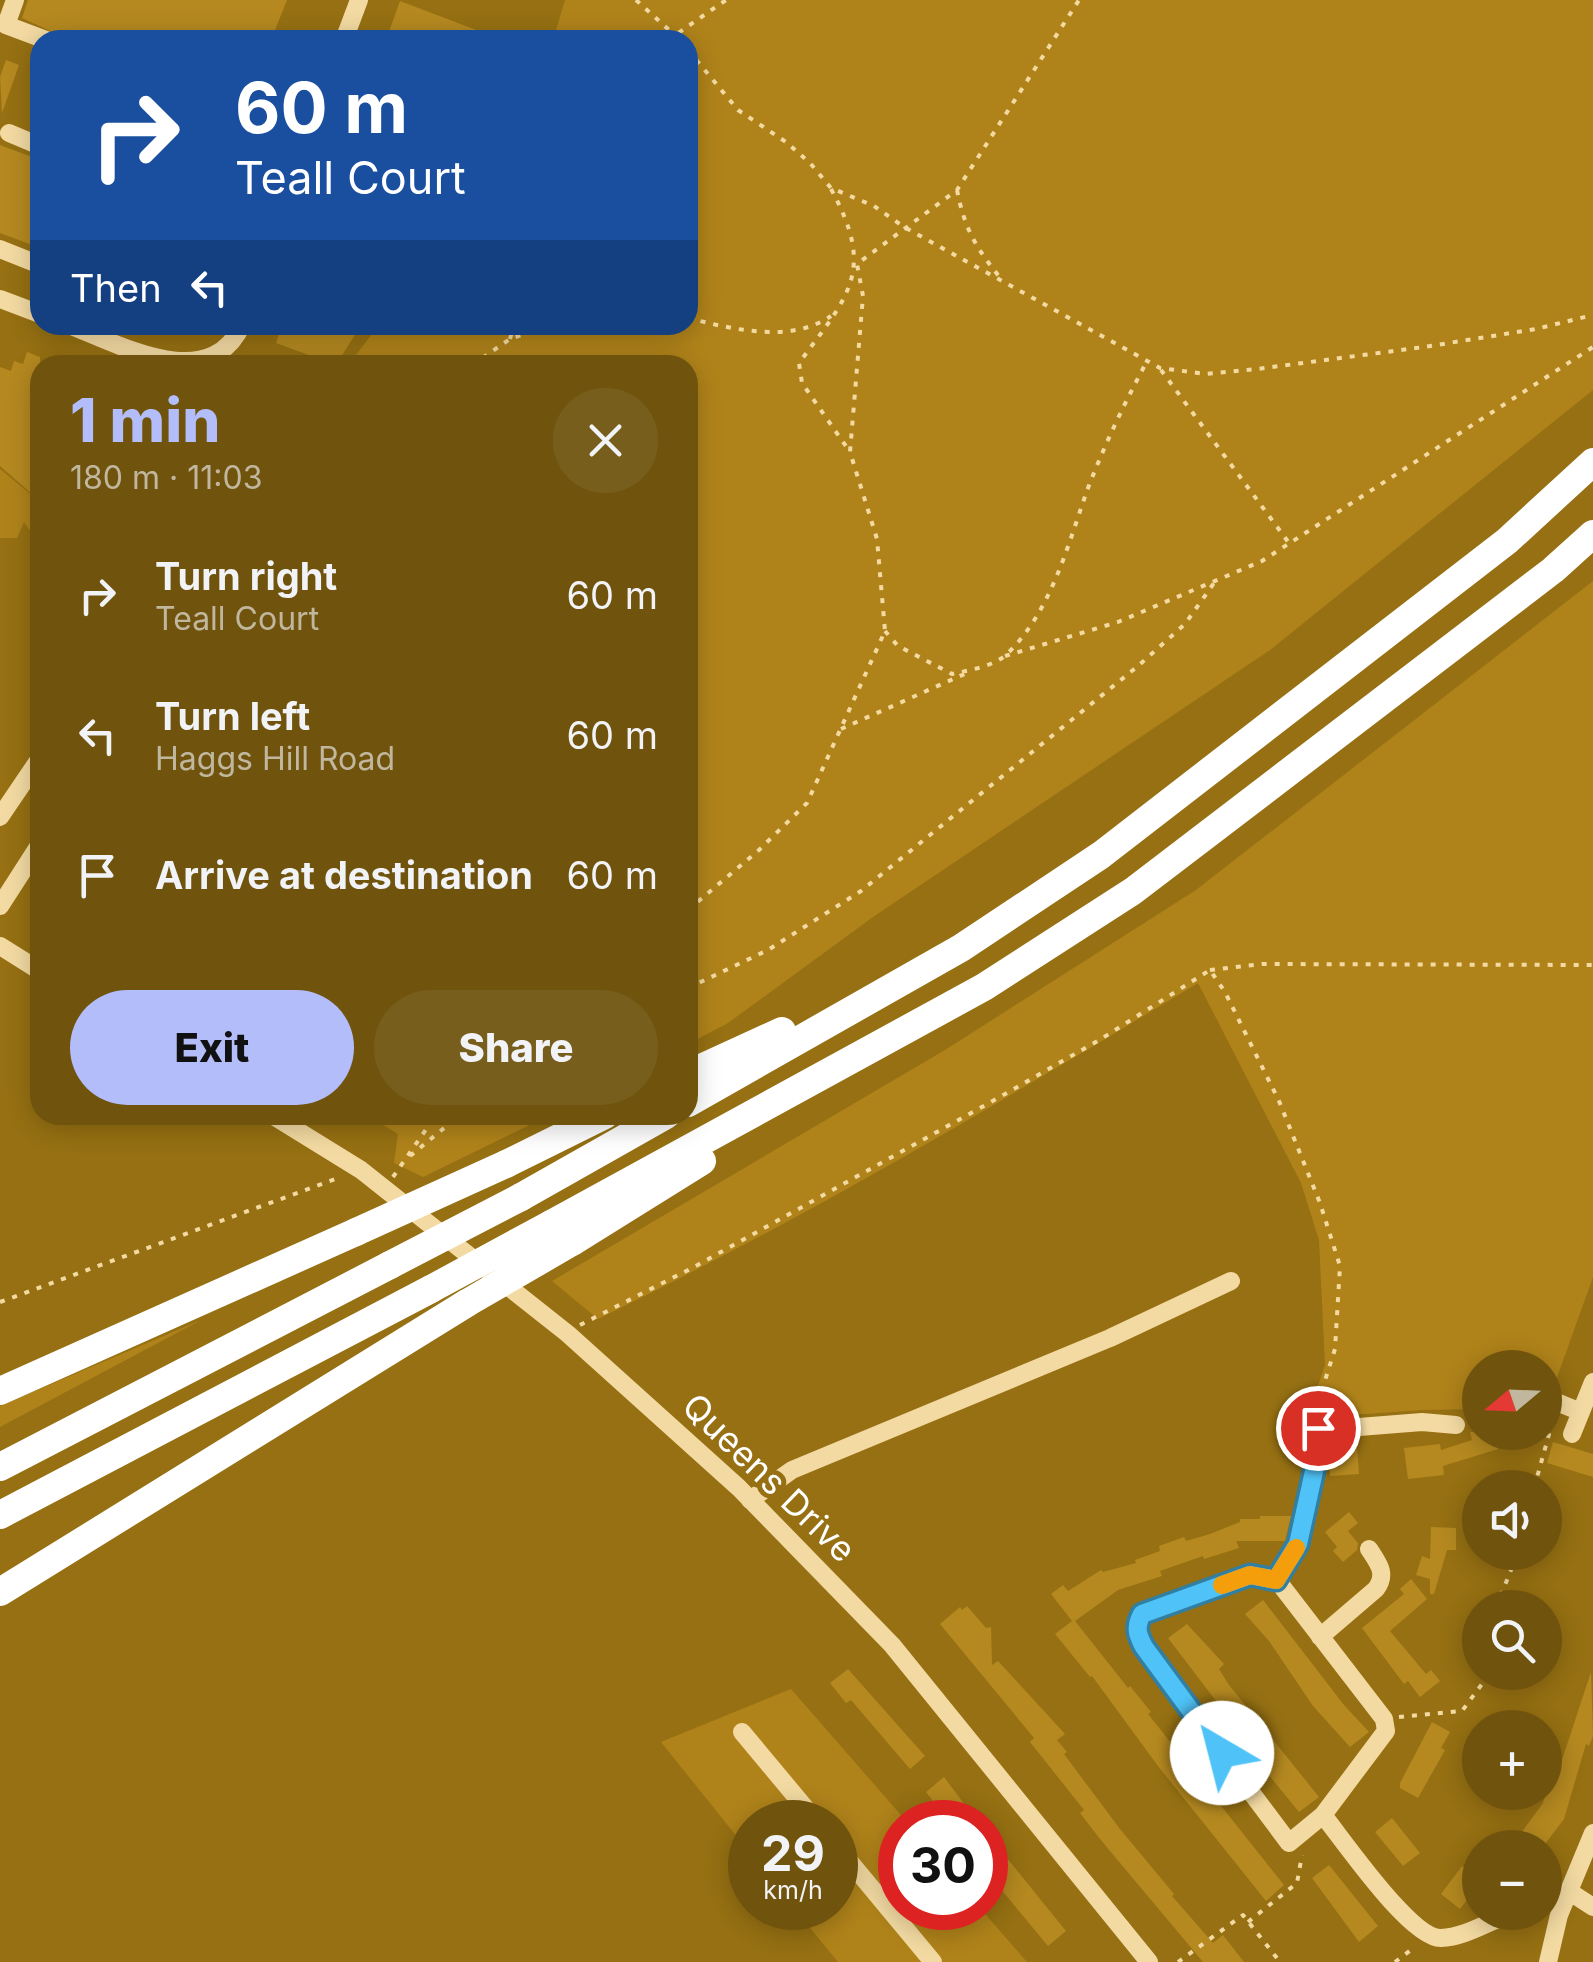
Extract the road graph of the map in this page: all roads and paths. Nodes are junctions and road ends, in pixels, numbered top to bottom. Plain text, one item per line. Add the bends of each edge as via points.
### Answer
1 (15, 0) edge
2 (360, 0) edge
3 (636, 0) edge
4 (726, 0) edge
5 (1079, 0) edge
6 (348, 30) edge
7 (670, 30) edge
8 (681, 30) edge
9 (30, 34) edge
10 (698, 62) edge
11 (9, 134) dead end
12 (30, 142) edge
13 (831, 188) junction
14 (957, 190) junction
15 (904, 226) junction
16 (0, 249) edge
17 (30, 261) edge
18 (856, 264) junction
19 (1006, 284) junction
20 (1, 302) edge
21 (30, 311) edge
22 (835, 313) junction
23 (1593, 315) edge
24 (698, 320) edge
25 (94, 335) edge
26 (238, 335) edge
27 (511, 335) edge
28 (522, 335) edge
29 (510, 339) junction
30 (1593, 348) edge
31 (142, 355) edge
32 (216, 355) edge
33 (487, 355) edge
34 (1146, 362) junction
35 (1160, 368) junction
36 (850, 452) junction
37 (1593, 462) edge
38 (1593, 534) edge
39 (1289, 543) junction
40 (1214, 583) junction
41 (885, 631) junction
42 (1006, 656) junction
43 (978, 668) junction
44 (841, 729) junction
45 (30, 773) edge
46 (0, 817) edge
47 (30, 860) edge
48 (698, 902) edge
49 (0, 906) edge
50 (0, 946) edge
51 (961, 948) junction
52 (30, 965) edge
53 (1593, 965) edge
54 (1210, 970) junction
55 (698, 983) edge
56 (698, 1069) edge
57 (698, 1097) edge
58 (288, 1125) edge
59 (429, 1125) edge
60 (448, 1125) edge
61 (585, 1125) edge
62 (648, 1125) edge
63 (404, 1160) junction
64 (361, 1170) junction
65 (385, 1189) junction
66 (562, 1233) junction
67 (1231, 1281) dead end
68 (0, 1302) edge
69 (568, 1334) junction
70 (1593, 1382) edge
71 (0, 1391) edge
72 (1562, 1403) edge
73 (1581, 1412) junction
74 (1456, 1425) dead end
75 (1572, 1434) dead end
76 (1319, 1436) junction
77 (0, 1467) edge
78 (750, 1500) junction
79 (0, 1515) edge
80 (1369, 1549) dead end
81 (1276, 1580) junction
82 (0, 1592) edge
83 (1320, 1637) junction
84 (1478, 1690) edge
85 (1384, 1719) junction
86 (742, 1732) dead end
87 (799, 1800) edge
88 (1323, 1815) junction
89 (1593, 1833) edge
90 (1291, 1841) junction
91 (858, 1872) edge
92 (1570, 1892) junction
93 (1562, 1901) edge
94 (1593, 1907) edge
95 (1248, 1922) junction
96 (1470, 1930) edge
97 (1551, 1930) edge
98 (1430, 1936) junction
99 (933, 1962) edge
100 (1149, 1962) edge
101 (1178, 1962) edge
102 (1280, 1962) edge
103 (1395, 1962) edge
104 (1548, 1962) edge

1 - 9 street via 6,24
2 - 6 street
3 - 7 path
4 - 8 path
5 - 14 path
10 - 13 path via 738,110 786,142
11 - 12 street
13 - 15 path
13 - 18 path via 849,222
14 - 15 path
14 - 19 path via 965,228
15 - 18 path
15 - 19 path
16 - 17 street
18 - 22 path
18 - 36 path via 863,296
19 - 34 path
20 - 21 street
22 - 24 path via 818,325 778,332
22 - 36 path via 799,363 802,383
23 - 35 path via 1257,369 1206,374
25 - 31 street
26 - 32 street
27 - 29 path
28 - 29 path
29 - 33 path
30 - 39 path
34 - 35 path
34 - 42 path via 1116,418 1061,567 1030,627
35 - 39 path
36 - 41 path via 877,539
37 - 51 highway via 1506,540 1132,831
38 - 66 highway via 1133,891
39 - 40 path
40 - 42 path via 1118,622
40 - 55 path via 1186,624 861,892 768,950
41 - 43 path via 898,646 952,674
41 - 44 path
42 - 43 path
43 - 44 path
44 - 48 path via 807,803
45 - 46 street
47 - 49 street
50 - 52 street
51 - 56 highway
51 - 57 highway
53 - 54 path via 1262,964
54 - 69 path via 998,1098
54 - 76 path via 1279,1100 1340,1266 1335,1350 1321,1394
58 - 64 street, Queens Drive
59 - 63 path
60 - 63 path
61 - 71 highway, bridge
62 - 77 highway, bridge
63 - 65 path
64 - 65 street, Queens Drive
64 - 68 path
65 - 69 street, Queens Drive
66 - 79 highway, bridge via 431,1290
66 - 82 highway, bridge via 466,1303
67 - 78 street via 792,1470
69 - 78 street, Queens Drive
70 - 73 street
72 - 73 street
73 - 75 street
74 - 76 street via 1360,1426
76 - 81 street via 1298,1544
78 - 100 street, Queens Drive via 892,1645
80 - 83 street via 1382,1580
81 - 83 street
81 - 90 street via 1250,1575 1154,1608 1142,1614 1137,1633
83 - 85 street
84 - 85 path via 1462,1711
85 - 88 street via 1386,1732
86 - 87 street
88 - 90 street
88 - 98 street via 1405,1917
89 - 92 street
90 - 95 path via 1302,1855 1297,1883
91 - 99 street
92 - 93 street
92 - 94 street
95 - 101 path via 1242,1915
95 - 102 path
96 - 98 street
97 - 104 street
98 - 103 path

